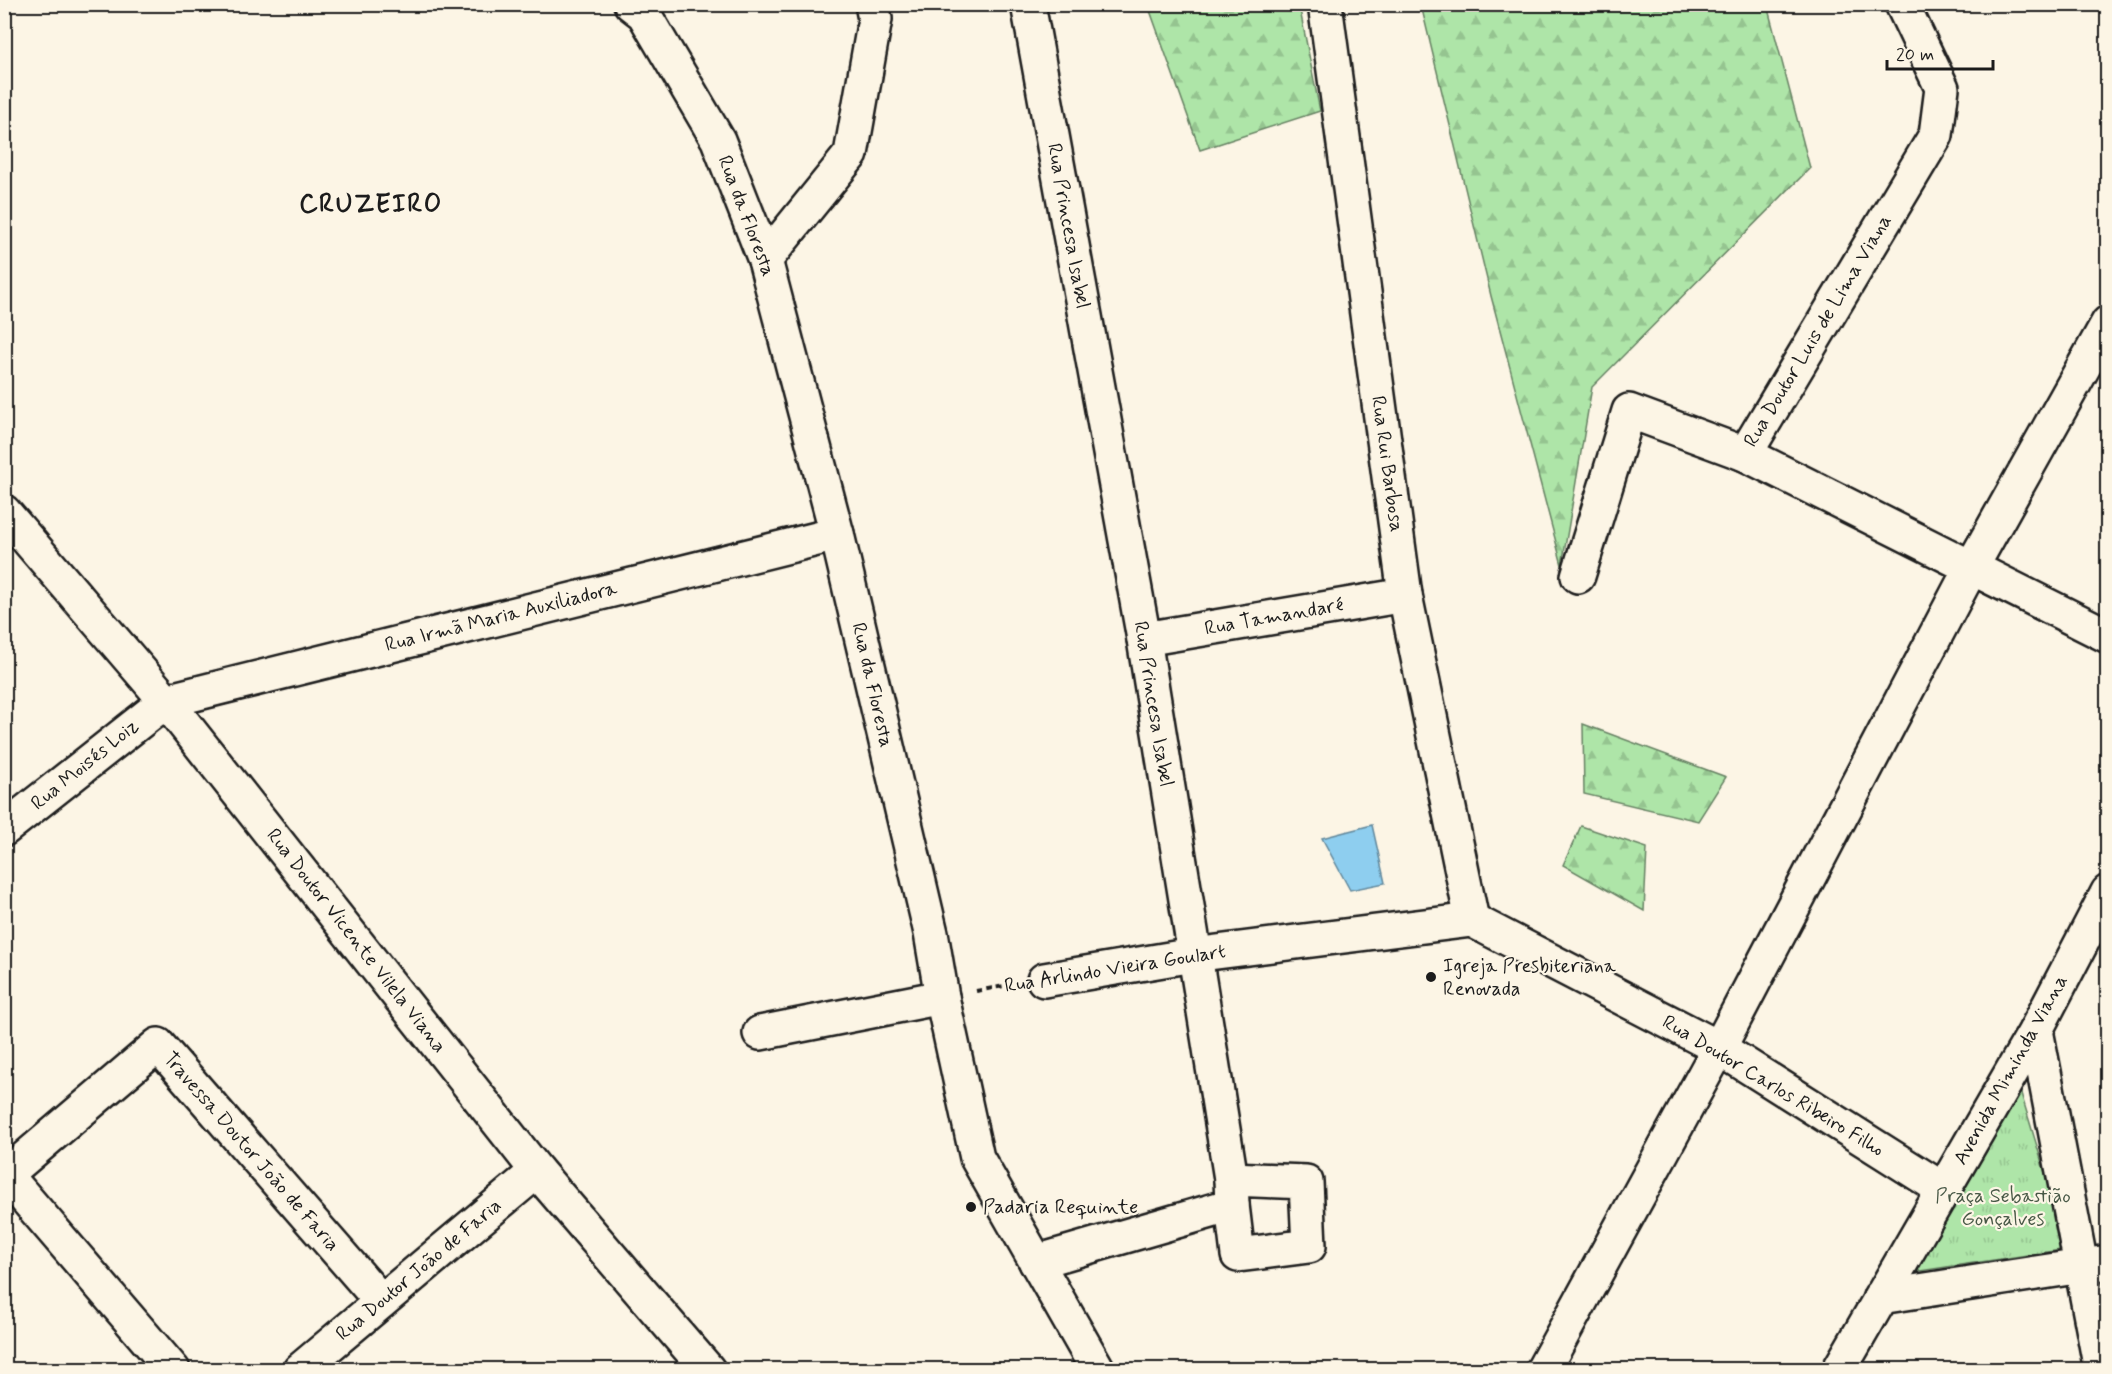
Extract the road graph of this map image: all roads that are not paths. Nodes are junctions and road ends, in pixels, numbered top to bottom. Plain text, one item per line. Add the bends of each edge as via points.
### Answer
1 (631, 4) edge
2 (872, 4) edge
3 (1028, 4) edge
4 (1325, 4) edge
5 (1904, 5) edge
6 (765, 260) junction
7 (2108, 323) edge
8 (1744, 454) junction
9 (4, 512) edge
10 (837, 534) junction
11 (1971, 568) junction
12 (1578, 576) dead end
13 (1405, 595) junction
14 (2108, 636) edge
15 (1144, 639) junction
16 (166, 701) junction
17 (4, 829) edge
18 (2108, 892) edge
19 (1472, 920) junction
20 (1193, 955) junction
21 (1044, 980) road end
22 (942, 997) junction
23 (2036, 1030) junction
24 (760, 1033) dead end
25 (1719, 1048) junction
26 (537, 1171) junction
27 (5, 1174) edge
28 (1944, 1190) junction
29 (1036, 1262) junction
30 (2094, 1264) edge
31 (1880, 1297) junction
32 (381, 1302) junction
33 (702, 1367) edge
34 (173, 1370) edge
35 (300, 1370) edge
36 (1098, 1370) edge
37 (1543, 1370) edge
38 (1839, 1370) edge
39 (2101, 1370) edge

1 - 6 street, Rua da Floresta via 644,14 718,140
2 - 6 street via 875,19 850,154
3 - 15 street, Rua Princesa Isabel
4 - 13 street, Rua Rui Barbosa
5 - 8 street, Rua Doutor Luis de Lima Viana via 1942,88 1936,135
6 - 10 street, Rua da Floresta
7 - 11 street
8 - 11 street, Rua Doutor Luis de Lima Viana
8 - 12 street via 1629,411
9 - 16 street, Rua Doutor Vicente Vilela Viana
10 - 16 street, Rua Irmã Maria Auxiliadora
10 - 22 street, Rua da Floresta via 931,933
11 - 14 street, Rua Doutor Luis de Lima Viana
11 - 25 street
13 - 15 street, Rua Tamandaré
13 - 19 street, Rua Rui Barbosa
15 - 20 street, Rua Princesa Isabel
16 - 17 street, Rua Moisés Loiz
16 - 26 street, Rua Doutor Vicente Vilela Viana
18 - 23 street, Avenida Miminda Viana
19 - 20 street, Rua Arlindo Vieira Goulart
19 - 25 street, Rua Doutor Carlos Ribeiro Filho
20 - 21 street, Rua Arlindo Vieira Goulart
20 - 29 street, Rua Princesa Isabel via 1232,1192
22 - 24 street
22 - 29 street, Rua da Floresta via 976,1158
23 - 28 street, Avenida Miminda Viana
23 - 30 street
25 - 28 street, Rua Doutor Carlos Ribeiro Filho
25 - 37 street
26 - 32 street, Rua Doutor João de Faria
26 - 33 street, Rua Doutor Vicente Vilela Viana
27 - 32 street, Travessa Doutor João de Faria via 158,1045
27 - 34 street
28 - 31 street, Avenida Miminda Viana
29 - 36 street, Rua da Floresta
30 - 31 street
30 - 39 street
31 - 38 street, Avenida Miminda Viana
32 - 35 street, Rua Doutor João de Faria

